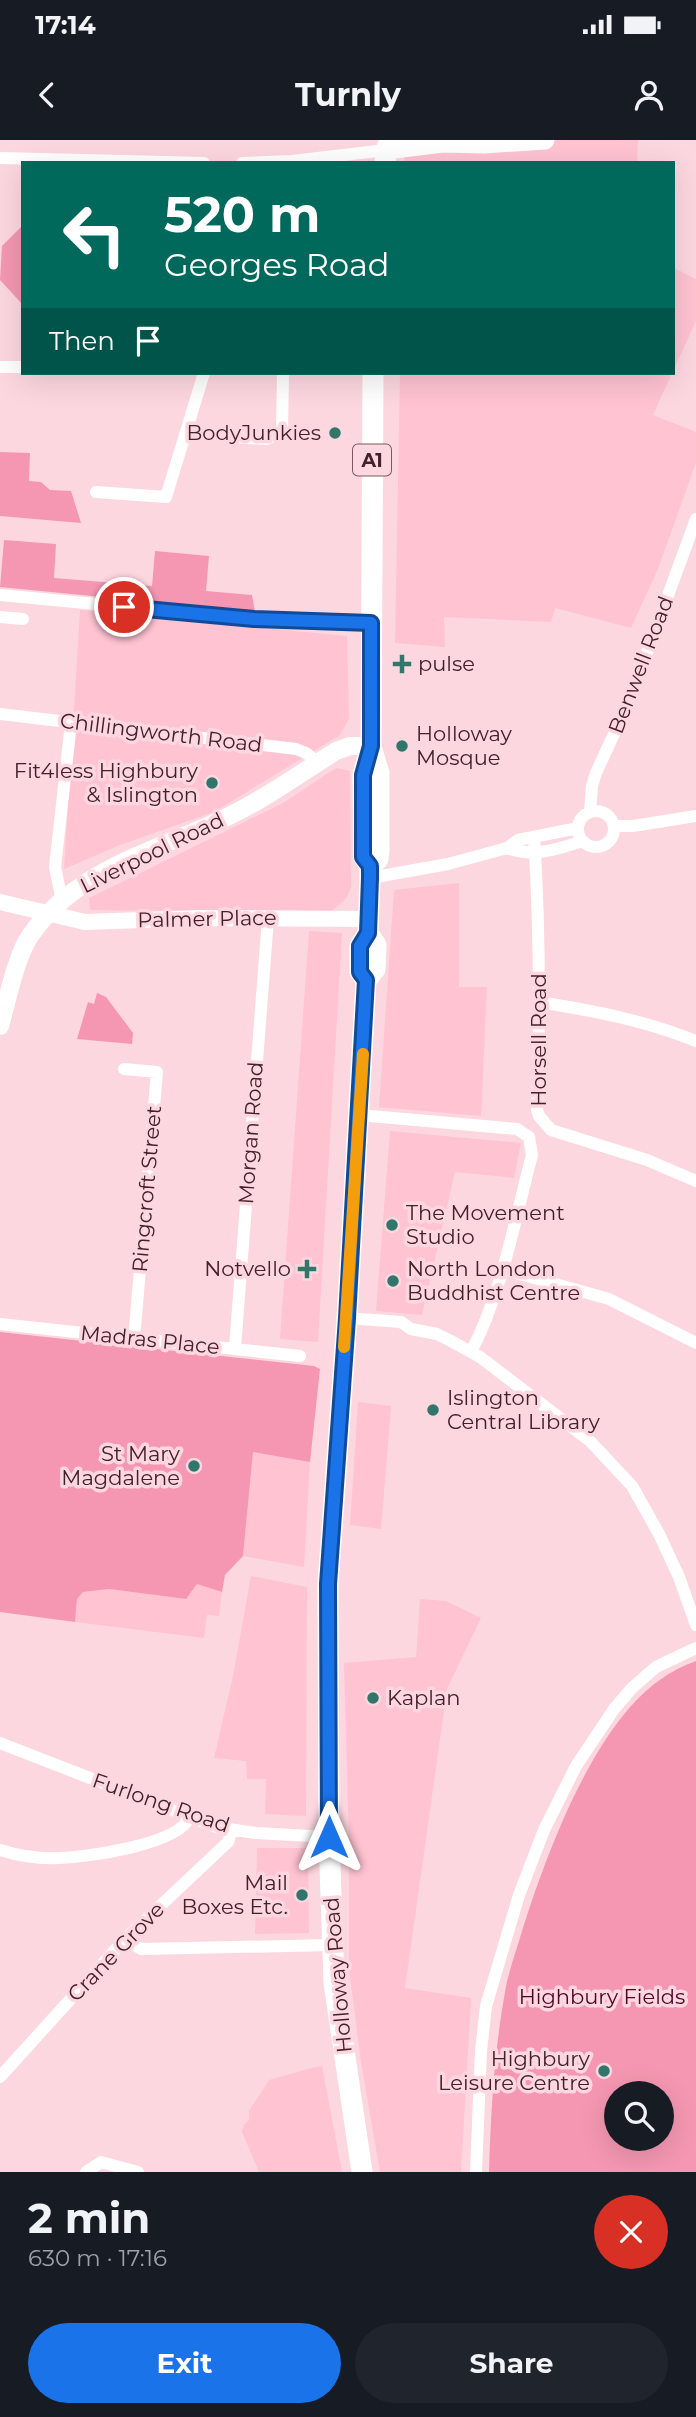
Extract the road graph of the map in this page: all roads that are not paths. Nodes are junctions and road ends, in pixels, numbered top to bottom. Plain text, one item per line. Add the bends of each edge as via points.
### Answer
1 (545, 140) edge
2 (386, 148) edge
3 (0, 158) edge
4 (122, 161) edge
5 (292, 161) edge
6 (0, 367) edge
7 (21, 368) edge
8 (203, 375) edge
9 (283, 375) edge
10 (373, 375) edge
11 (231, 437) dead end
12 (96, 492) dead end
13 (696, 519) edge
14 (0, 595) edge
15 (0, 617) edge
16 (23, 619) dead end
17 (371, 623) junction
18 (0, 714) edge
19 (71, 723) junction
20 (371, 746) junction
21 (318, 762) junction
22 (590, 811) junction
23 (696, 816) edge
24 (614, 826) junction
25 (578, 828) junction
26 (534, 836) junction
27 (583, 841) junction
28 (507, 848) junction
29 (535, 852) junction
30 (370, 872) junction
31 (62, 901) junction
32 (0, 902) edge
33 (48, 914) junction
34 (268, 918) junction
35 (368, 926) junction
36 (539, 1002) junction
37 (0, 1026) edge
38 (696, 1041) edge
39 (124, 1069) dead end
40 (359, 1115) junction
41 (544, 1124) junction
42 (529, 1137) junction
43 (696, 1181) edge
44 (502, 1269) junction
45 (347, 1318) junction
46 (0, 1324) edge
47 (134, 1339) junction
48 (696, 1343) edge
49 (234, 1348) junction
50 (471, 1352) junction
51 (300, 1356) dead end
52 (696, 1625) edge
53 (696, 1648) edge
54 (0, 1743) edge
55 (190, 1817) junction
56 (232, 1830) junction
57 (329, 1837) junction
58 (0, 1850) edge
59 (125, 1939) junction
60 (332, 1945) junction
61 (0, 2077) edge
62 (86, 2172) edge
63 (138, 2172) edge
64 (362, 2172) edge
65 (476, 2172) edge

1 - 2 main road
2 - 5 street
3 - 4 street
6 - 7 street
8 - 12 street via 166,497
9 - 11 street via 282,432 267,439
10 - 17 highway, Holloway Road / A1
13 - 22 street, Benwell Road via 630,699 596,774
14 - 17 street via 254,619
15 - 16 street
17 - 20 highway, Holloway Road / A1
18 - 19 street, Chillingworth Road
19 - 21 street, Chillingworth Road via 296,748
19 - 31 street via 55,867
20 - 21 main road, Liverpool Road via 344,747
20 - 30 highway, Holloway Road / A1 via 379,773 379,851
21 - 31 main road, Liverpool Road via 228,817 92,878
22 - 24 street via 606,814
22 - 25 street
23 - 24 street
24 - 27 street via 611,839 601,846
25 - 26 street
25 - 27 street
26 - 28 street
26 - 29 street, Horsell Road
27 - 29 street
28 - 29 street
28 - 30 street via 448,864
29 - 36 street, Horsell Road
30 - 35 highway, Holloway Road / A1
31 - 33 main road, Liverpool Road
32 - 33 street, Palmer Place
33 - 34 street, Palmer Place via 85,922
33 - 37 main road, Liverpool Road via 25,944
34 - 35 street, Palmer Place
34 - 49 street, Morgan Road
35 - 40 highway, Holloway Road / A1 via 360,946 360,972 366,980
36 - 38 street via 605,1012
36 - 41 street, Horsell Road via 537,1110
39 - 47 street, Ringcroft Street via 157,1072
40 - 42 street via 517,1129
40 - 45 highway, Holloway Road / A1
41 - 42 street, Horsell Road
41 - 43 street
42 - 44 street, Horsell Road via 532,1155
44 - 48 street via 609,1299
44 - 50 street, Horsell Road
45 - 50 street via 401,1322
45 - 57 highway, Holloway Road / A1 via 328,1584
46 - 47 street, Madras Place
47 - 49 street, Madras Place
49 - 51 street, Madras Place
50 - 52 street via 590,1441 632,1486 679,1577
53 - 65 street via 656,1667 614,1709 576,1766 544,1830 486,2006
54 - 55 street, Furlong Road
55 - 56 street, Furlong Road
55 - 58 street via 172,1834 132,1847 58,1858
56 - 57 street, Furlong Road
56 - 59 street, Crane Grove via 230,1840
57 - 60 highway, Holloway Road / A1
59 - 60 street via 141,1949
59 - 61 street, Crane Grove
60 - 64 highway, Holloway Road / A1
62 - 63 street via 101,2162

